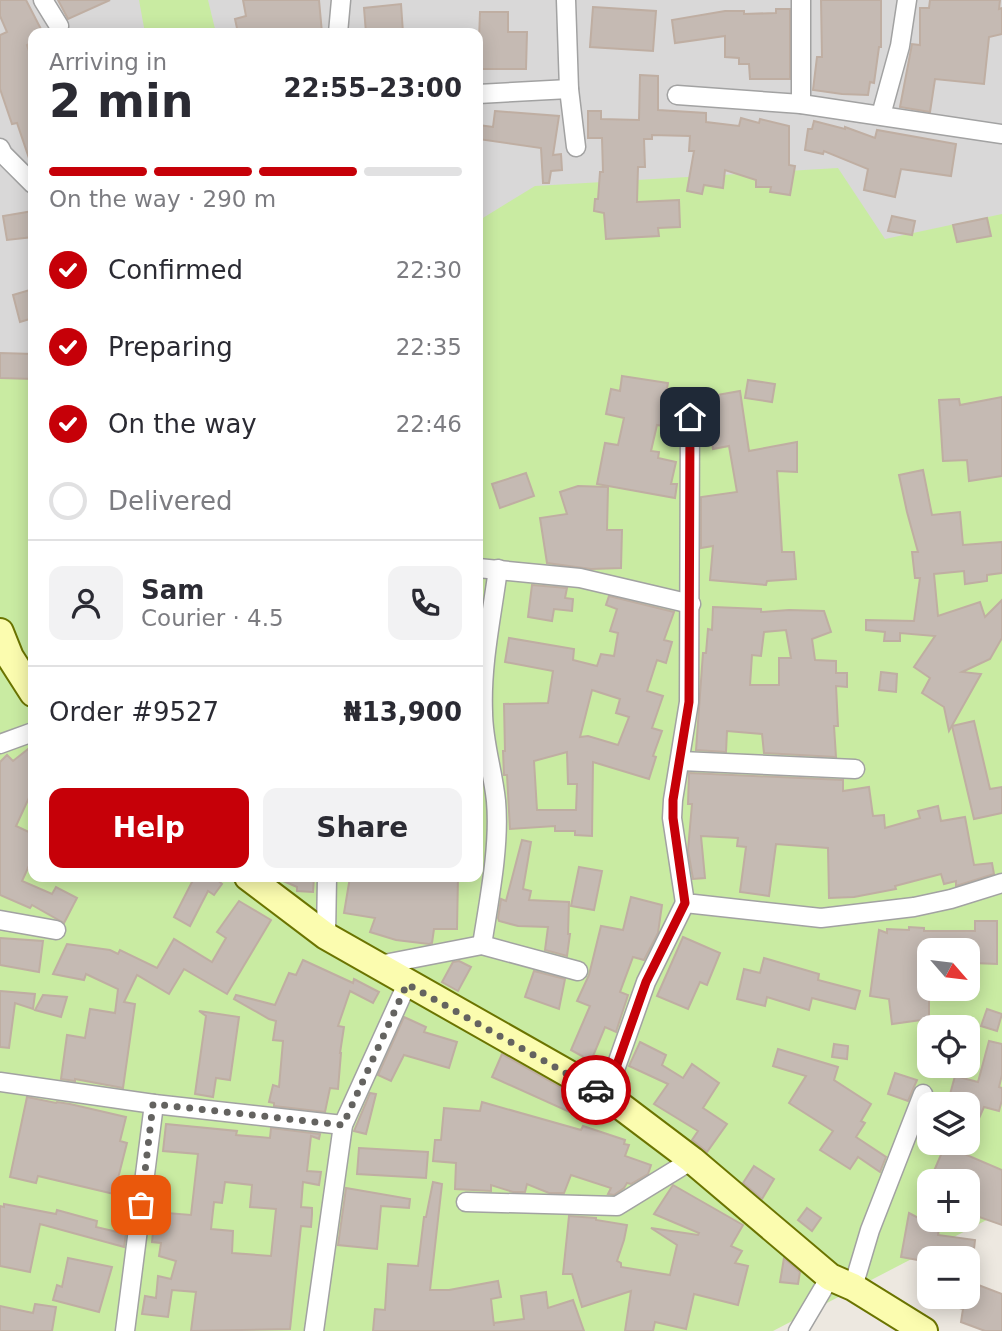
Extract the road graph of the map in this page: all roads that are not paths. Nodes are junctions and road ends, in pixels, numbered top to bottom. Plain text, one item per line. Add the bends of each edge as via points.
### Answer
1 (43, 0) edge
2 (341, 0) edge
3 (566, 0) edge
4 (801, 0) edge
5 (907, 0) edge
6 (59, 26) dead end
7 (338, 28) edge
8 (569, 89) junction
9 (483, 94) edge
10 (677, 95) dead end
11 (801, 104) junction
12 (881, 115) junction
13 (1002, 134) edge
14 (576, 147) dead end
15 (1, 153) edge
16 (28, 179) edge
17 (690, 417) dead end
18 (483, 568) edge
19 (498, 569) junction
20 (691, 604) junction
21 (0, 632) edge
22 (28, 685) edge
23 (483, 694) edge
24 (483, 724) edge
25 (28, 734) edge
26 (0, 744) edge
27 (681, 761) junction
28 (855, 769) dead end
29 (255, 882) edge
30 (327, 882) edge
31 (1002, 883) edge
32 (685, 903) junction
33 (0, 920) edge
34 (56, 930) dead end
35 (326, 936) junction
36 (482, 945) junction
37 (379, 965) junction
38 (578, 971) dead end
39 (407, 984) junction
40 (0, 1083) edge
41 (606, 1096) junction
42 (153, 1104) junction
43 (917, 1109) edge
44 (343, 1125) junction
45 (692, 1160) junction
46 (466, 1202) dead end
47 (842, 1282) junction
48 (125, 1331) edge
49 (314, 1331) edge
50 (798, 1331) edge
51 (924, 1331) edge

1 - 6 street
2 - 7 street
3 - 8 street
4 - 11 street
5 - 12 street
8 - 9 street
8 - 14 street
10 - 11 street
11 - 12 street
12 - 13 street
15 - 16 street
17 - 20 street
18 - 19 street
19 - 20 street via 580,578
19 - 23 street
20 - 27 street via 689,702
21 - 22 main road
24 - 36 street via 496,804
25 - 26 street
27 - 28 street
27 - 32 street via 673,818
29 - 35 main road
30 - 35 street
31 - 32 street via 914,907 821,918
32 - 41 street via 646,982
33 - 34 street
35 - 37 main road
36 - 37 street
36 - 38 street
37 - 39 main road
39 - 41 main road
39 - 44 street
40 - 42 street
41 - 45 main road
42 - 44 street
42 - 48 street
43 - 47 street via 870,1230
44 - 49 street
45 - 46 street via 617,1206
45 - 47 main road
47 - 50 street
47 - 51 main road

